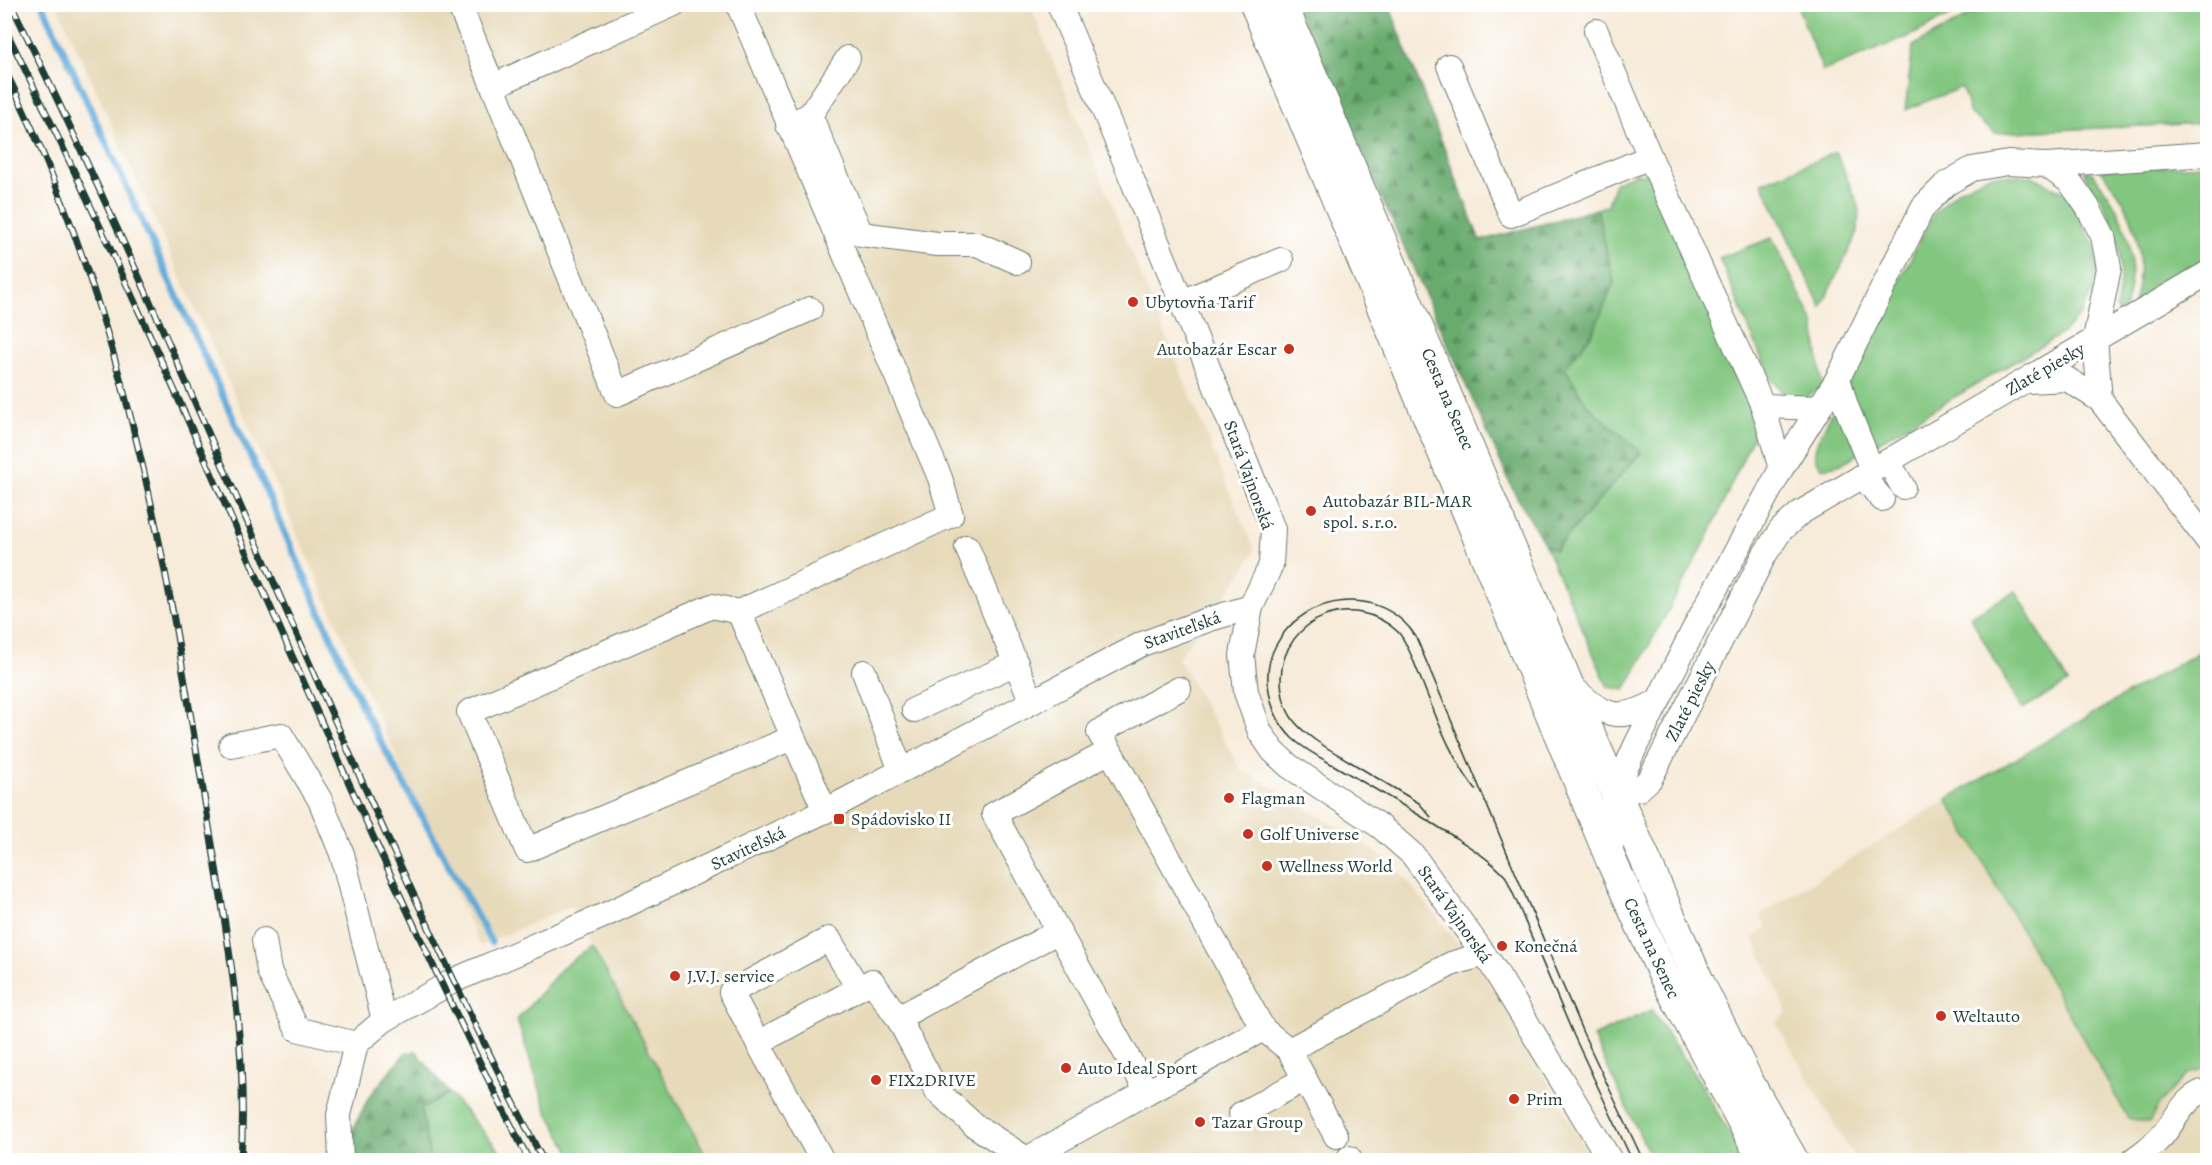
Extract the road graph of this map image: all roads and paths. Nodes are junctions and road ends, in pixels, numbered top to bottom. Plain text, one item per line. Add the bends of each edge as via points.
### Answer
1 (459, 4) edge
2 (674, 4) edge
3 (738, 4) edge
4 (1059, 4) edge
5 (1255, 4) edge
6 (1282, 4) edge
7 (1596, 31) dead end
8 (848, 58) dead end
9 (1449, 66) dead end
10 (493, 86) junction
11 (799, 120) junction
12 (2208, 154) edge
13 (1650, 157) junction
14 (2046, 165) junction
15 (1281, 260) dead end
16 (1018, 262) dead end
17 (2208, 273) edge
18 (1182, 302) junction
19 (810, 309) dead end
20 (2096, 339) junction
21 (1838, 378) junction
22 (2023, 382) junction
23 (2100, 400) junction
24 (1763, 406) junction
25 (1819, 408) junction
26 (1781, 469) junction
27 (1874, 469) junction
28 (1903, 487) dead end
29 (1882, 499) dead end
30 (1756, 514) junction
31 (1781, 530) junction
32 (2208, 541) edge
33 (967, 547) dead end
34 (1251, 607) junction
35 (739, 612) junction
36 (1016, 663) junction
37 (864, 672) dead end
38 (1568, 684) junction
39 (1179, 689) dead end
40 (1658, 701) junction
41 (1032, 702) junction
42 (914, 710) dead end
43 (1556, 729) junction
44 (792, 738) junction
45 (231, 745) dead end
46 (1110, 751) junction
47 (901, 771) junction
48 (1616, 793) junction
49 (825, 811) junction
50 (1611, 860) junction
51 (1059, 931) junction
52 (264, 940) dead end
53 (1484, 954) junction
54 (858, 988) junction
55 (898, 1018) junction
56 (384, 1020) junction
57 (1263, 1029) junction
58 (758, 1043) junction
59 (356, 1044) junction
60 (1289, 1050) junction
61 (1305, 1079) junction
62 (2208, 1090) edge
63 (1146, 1092) junction
64 (1241, 1114) dead end
65 (1336, 1136) dead end
66 (1027, 1160) edge
67 (341, 1161) edge
68 (822, 1161) edge
69 (1610, 1161) edge
70 (1763, 1161) edge
71 (1793, 1161) edge
72 (2133, 1161) edge

1 - 10 street
2 - 10 street
3 - 11 street
4 - 18 street, Stará Vajnorská
5 - 43 main road, Cesta na Senec
6 - 38 main road, Cesta na Senec
7 - 13 street
8 - 11 street
9 - 13 street via 1510,215
10 - 19 street via 617,394
11 - 16 street via 861,234 937,244 977,243
11 - 35 street via 940,478 951,515
12 - 14 street
13 - 24 street
14 - 20 street, Zlaté piesky via 2070,182 2103,236 2109,268
14 - 21 street, Zlaté piesky via 2008,163 1972,169 1946,184 1923,207
15 - 18 street
17 - 20 street
18 - 34 street, Stará Vajnorská via 1273,529 1270,565
20 - 22 street, Zlaté piesky
20 - 23 street
21 - 25 street, Zlaté piesky
21 - 27 street
22 - 23 street via 2067,379
22 - 27 street, Zlaté piesky
23 - 32 street
24 - 25 street
24 - 26 street
25 - 26 street, Zlaté piesky
26 - 30 street, Zlaté piesky
27 - 28 street
27 - 29 street
27 - 31 street, Zlaté piesky via 1800,513
30 - 31 street
30 - 40 street, Zlaté piesky
31 - 48 street, Zlaté piesky via 1650,779 1639,789
33 - 36 street
34 - 41 street, Staviteľská via 1142,644
34 - 53 street, Stará Vajnorská via 1242,655 1243,678 1260,732 1289,766 1381,827 1413,855
35 - 44 street
35 - 44 street via 712,606 469,712 522,840 527,850
36 - 41 street
36 - 42 street
37 - 47 street
38 - 40 street, Zlaté piesky via 1594,706 1613,713 1635,713
38 - 48 main road, Cesta na Senec
39 - 46 street via 1099,732
40 - 48 street, Zlaté piesky
41 - 47 street, Staviteľská
43 - 48 street, Cesta na Senec
43 - 50 main road, Cesta na Senec
44 - 49 street
45 - 56 street via 281,735 320,800 342,854
46 - 51 street via 994,814
46 - 57 street
47 - 49 street, Staviteľská
48 - 50 street, Zlaté piesky
48 - 71 main road, Cesta na Senec via 1700,984
49 - 56 street, Staviteľská via 605,915 455,980
50 - 70 main road, Cesta na Senec via 1663,974
51 - 55 street
51 - 63 street
52 - 59 street via 269,971 297,1029
53 - 60 street via 1451,964
53 - 69 street, Stará Vajnorská
54 - 55 street via 872,981
54 - 58 street
54 - 58 street via 829,939 731,992
55 - 66 street via 937,1091 974,1125
56 - 59 street, Staviteľská
57 - 60 street
57 - 63 street
58 - 68 street
59 - 67 street via 339,1115
60 - 61 street
61 - 64 street
61 - 65 street
62 - 72 street via 2201,1091 2184,1106 2162,1137
63 - 66 street

